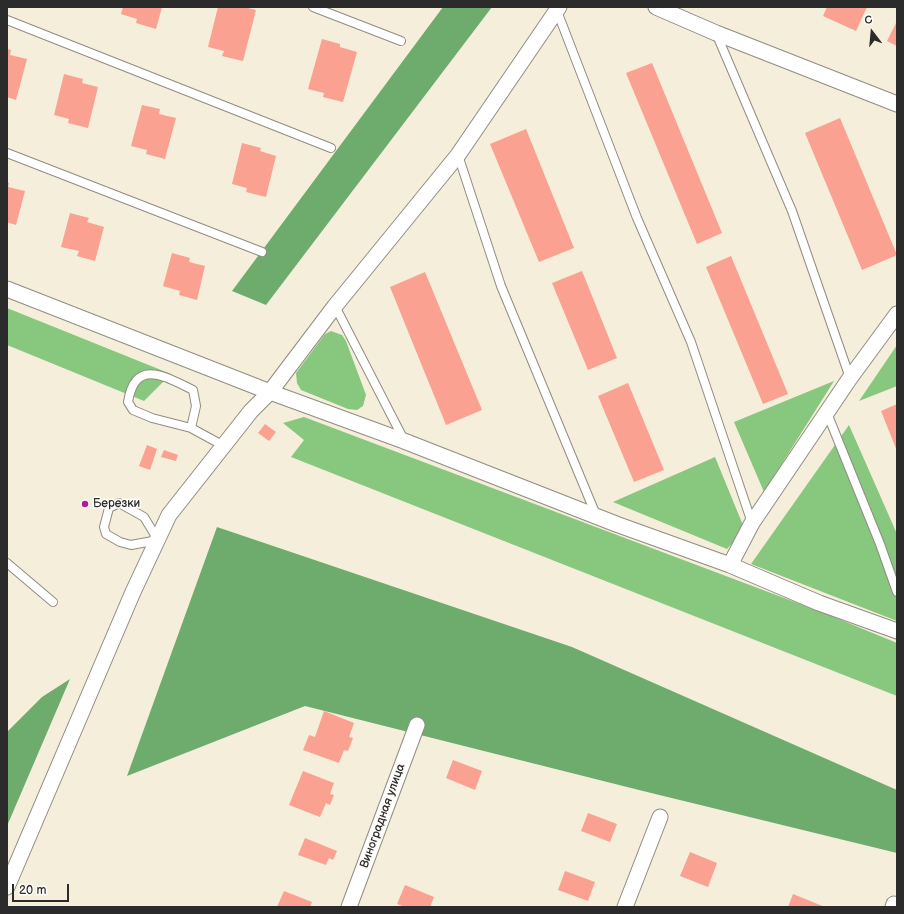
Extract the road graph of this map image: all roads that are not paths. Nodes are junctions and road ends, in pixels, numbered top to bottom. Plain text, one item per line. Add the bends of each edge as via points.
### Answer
1 (313, 7) edge
2 (656, 7) edge
3 (558, 9) edge
4 (7, 20) edge
5 (716, 33) junction
6 (401, 41) dead end
7 (897, 104) edge
8 (331, 148) dead end
9 (7, 154) edge
10 (458, 155) junction
11 (262, 252) dead end
12 (7, 289) edge
13 (335, 306) junction
14 (897, 314) edge
15 (850, 378) junction
16 (270, 392) junction
17 (827, 413) junction
18 (191, 428) junction
19 (404, 441) junction
20 (224, 446) junction
21 (596, 516) junction
22 (752, 523) junction
23 (158, 540) junction
24 (7, 563) edge
25 (730, 565) junction
26 (897, 592) edge
27 (52, 602) dead end
28 (897, 630) edge
29 (417, 725) dead end
30 (660, 817) dead end
31 (7, 887) edge
32 (349, 907) edge
33 (625, 907) edge

1 - 6 lane
2 - 5 street
3 - 10 street
3 - 22 lane via 637,218 691,342
4 - 8 lane
5 - 7 street
5 - 15 lane via 792,211
9 - 11 lane
10 - 13 street
10 - 21 lane via 501,286
12 - 16 street
13 - 16 street
13 - 19 lane
14 - 15 street
15 - 17 street
16 - 19 street
16 - 20 street via 250,411
17 - 22 street
17 - 26 lane
18 - 18 lane via 196,406 192,390 163,375 148,373 137,378 130,388 128,402 134,410 152,418
18 - 20 lane
19 - 21 street
20 - 23 street via 170,515
21 - 25 street
22 - 25 street
23 - 23 lane via 144,517 119,503 109,508 104,527 106,534 131,545
23 - 31 street via 133,592
24 - 27 lane
25 - 28 street via 819,602
29 - 32 street, Виноградная улица
30 - 33 street

